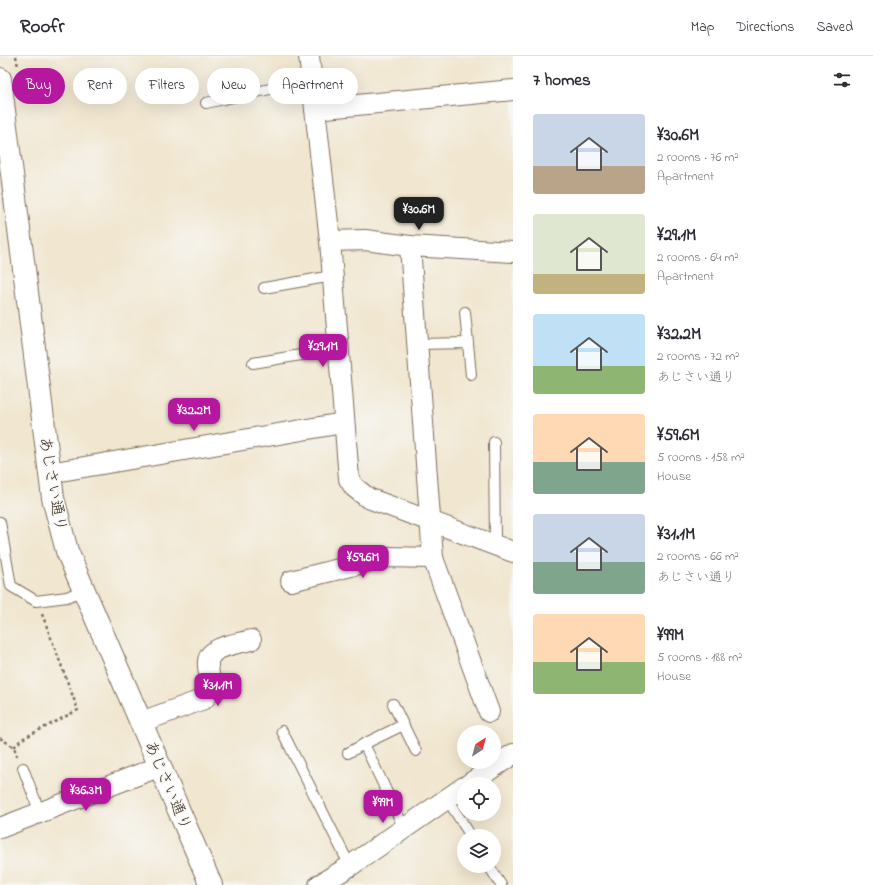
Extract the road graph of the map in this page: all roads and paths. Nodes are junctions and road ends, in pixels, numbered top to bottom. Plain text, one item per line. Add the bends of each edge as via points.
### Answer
1 (310, 56) edge
2 (310, 68) edge
3 (0, 79) edge
4 (268, 89) edge
5 (513, 90) edge
6 (206, 103) dead end
7 (314, 104) edge
8 (315, 109) junction
9 (330, 241) junction
10 (410, 246) junction
11 (513, 252) edge
12 (332, 276) junction
13 (264, 288) dead end
14 (465, 312) dead end
15 (468, 343) junction
16 (417, 344) junction
17 (337, 349) junction
18 (253, 363) dead end
19 (471, 375) dead end
20 (343, 422) junction
21 (494, 442) dead end
22 (49, 473) junction
23 (430, 520) junction
24 (0, 522) edge
25 (504, 548) edge
26 (433, 558) junction
27 (291, 581) dead end
28 (83, 590) junction
29 (36, 601) junction
30 (250, 640) dead end
31 (393, 704) dead end
32 (489, 712) dead end
33 (141, 722) junction
34 (403, 725) junction
35 (282, 731) dead end
36 (0, 738) edge
37 (364, 744) junction
38 (14, 747) junction
39 (416, 751) dead end
40 (348, 753) dead end
41 (513, 754) edge
42 (161, 766) junction
43 (23, 768) joint
44 (479, 777) edge
45 (457, 792) edge
46 (447, 799) junction
47 (40, 813) junction
48 (0, 828) edge
49 (404, 828) junction
50 (466, 829) edge
51 (350, 866) junction
52 (494, 873) edge
53 (211, 885) edge
54 (319, 885) edge
55 (501, 885) edge

1 - 2 street
3 - 22 street, あじさい通り
4 - 6 lane
5 - 8 street
7 - 8 street
8 - 9 street
9 - 10 street via 365,240
9 - 12 street
10 - 11 street
10 - 16 street
12 - 13 lane
12 - 17 street
14 - 15 lane
15 - 16 lane
15 - 19 lane
16 - 23 street
17 - 18 lane
17 - 20 street
20 - 22 street
20 - 23 street via 349,479 354,487 368,498
21 - 25 lane
22 - 28 street, あじさい通り via 67,551
23 - 25 street
23 - 26 street
24 - 29 lane via 11,586
26 - 27 street via 387,557
26 - 32 street
28 - 29 lane via 67,597
28 - 33 street, あじさい通り
29 - 38 path via 78,710 22,739
30 - 33 street via 216,649 211,654 207,664 210,691 204,699
31 - 34 lane
33 - 42 street, あじさい通り
34 - 37 lane
34 - 39 lane
35 - 51 lane
36 - 38 path
37 - 40 lane
37 - 49 lane
38 - 43 path
41 - 44 street
42 - 47 street
42 - 53 street, あじさい通り
43 - 47 lane
45 - 46 street
46 - 49 street
46 - 50 lane
47 - 48 street
49 - 51 street
51 - 54 street
52 - 55 lane

